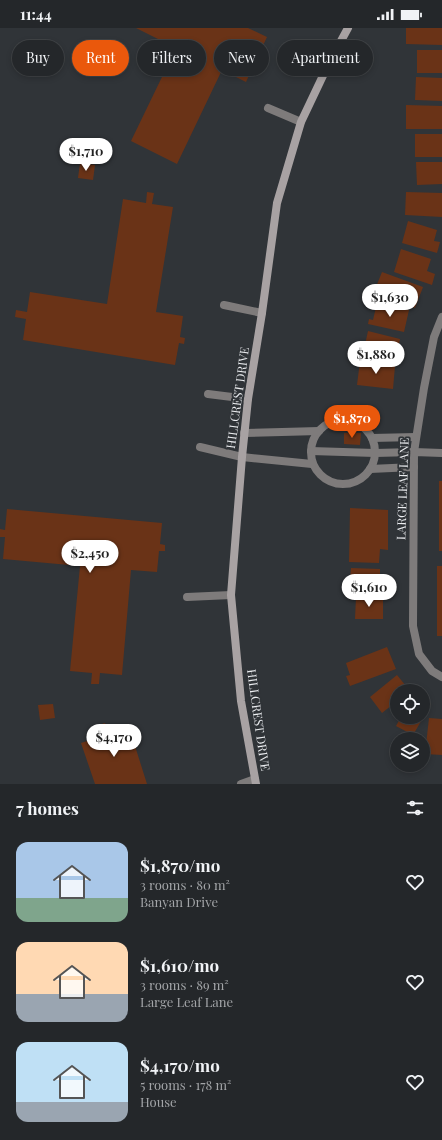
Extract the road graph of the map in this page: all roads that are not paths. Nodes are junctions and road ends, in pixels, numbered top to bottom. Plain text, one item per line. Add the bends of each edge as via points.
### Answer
1 (348, 28) edge
2 (268, 108) dead end
3 (301, 122) junction
4 (224, 305) dead end
5 (262, 313) junction
6 (442, 317) edge
7 (208, 394) dead end
8 (248, 399) junction
9 (319, 431) junction
10 (244, 433) junction
11 (416, 436) junction
12 (372, 438) junction
13 (200, 447) dead end
14 (311, 451) junction
15 (414, 452) junction
16 (375, 453) junction
17 (442, 453) edge
18 (242, 457) junction
19 (312, 464) junction
20 (414, 467) junction
21 (370, 469) junction
22 (231, 595) junction
23 (187, 597) dead end
24 (442, 677) edge
25 (255, 781) edge
26 (241, 784) edge

1 - 3 street, HILLCREST DRIVE via 328,63
2 - 3 street
3 - 5 street, HILLCREST DRIVE via 277,203
4 - 5 street
5 - 8 street, HILLCREST DRIVE
6 - 11 street, LARGE LEAF LANE via 434,337
7 - 8 street
8 - 10 street, HILLCREST DRIVE
9 - 10 street
9 - 12 street via 337,420 347,420 362,426
9 - 14 street via 313,440
10 - 18 street, HILLCREST DRIVE
11 - 12 street
11 - 15 street, LARGE LEAF LANE
12 - 16 street
13 - 18 street
14 - 16 street
14 - 19 street
15 - 16 street
15 - 17 street
15 - 20 street, LARGE LEAF LANE
16 - 21 street
18 - 19 street
18 - 22 street, HILLCREST DRIVE
19 - 21 street via 324,478 344,484 364,477
20 - 21 street
20 - 24 street, LARGE LEAF LANE via 413,626 418,654 432,671
22 - 23 street
22 - 25 street, HILLCREST DRIVE via 241,701
25 - 26 street

